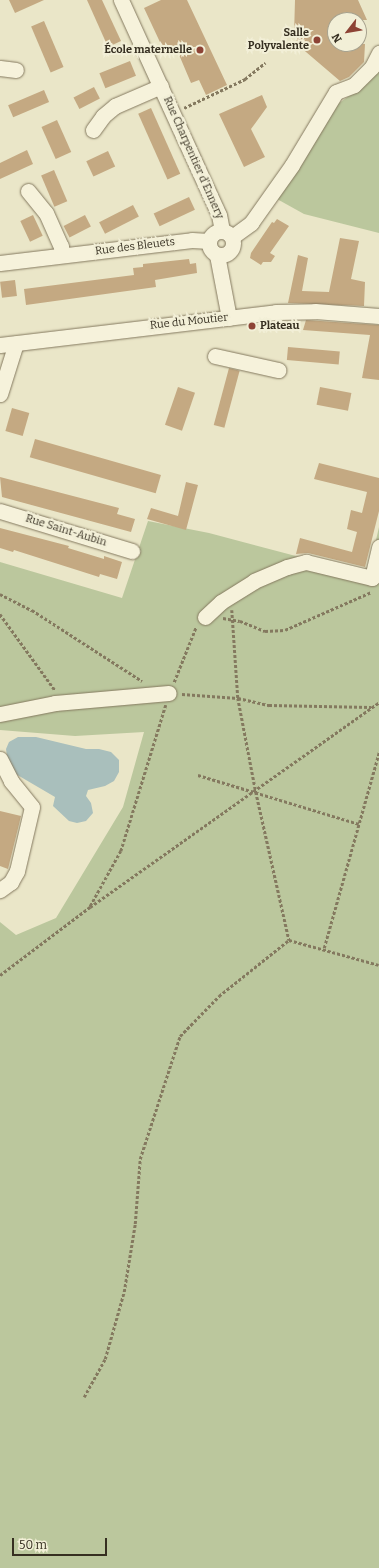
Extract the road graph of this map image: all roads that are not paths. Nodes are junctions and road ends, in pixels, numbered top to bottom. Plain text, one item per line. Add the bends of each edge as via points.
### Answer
1 (122, 0) edge
2 (379, 53) edge
3 (0, 68) edge
4 (16, 70) dead end
5 (161, 86) junction
6 (93, 130) dead end
7 (28, 191) dead end
8 (227, 234) junction
9 (209, 241) junction
10 (62, 255) junction
11 (217, 255) junction
12 (0, 263) edge
13 (379, 316) edge
14 (229, 318) junction
15 (16, 343) junction
16 (0, 345) edge
17 (215, 356) dead end
18 (278, 370) dead end
19 (0, 394) edge
20 (0, 511) edge
21 (379, 547) edge
22 (132, 551) dead end
23 (205, 617) road end
24 (169, 693) road end
25 (0, 714) edge
26 (0, 759) edge
27 (0, 890) edge

1 - 5 street, Rue Charpentier d'Ennery
2 - 8 street via 372,67 354,85 336,92 292,165 251,223
3 - 4 street
5 - 6 street, Rue Charpentier d'Ennery via 115,106 103,116
5 - 8 street, Rue Charpentier d'Ennery
7 - 10 street via 46,213 61,246
8 - 9 street via 213,234
8 - 11 street via 232,250 224,255
9 - 10 street, Rue des Bleuets via 192,240
9 - 11 street via 210,248
10 - 12 street, Rue des Bleuets
11 - 14 street
13 - 14 street, Rue du Moutier via 315,311 276,312
14 - 15 street, Rue du Moutier
15 - 16 street, Rue du Moutier
15 - 19 street
17 - 18 street
20 - 22 street, Rue Saint-Aubin
21 - 23 street via 372,578 306,562 286,567 254,581 231,595
24 - 25 street via 63,702
26 - 27 street via 11,781 32,807 17,871 12,882

